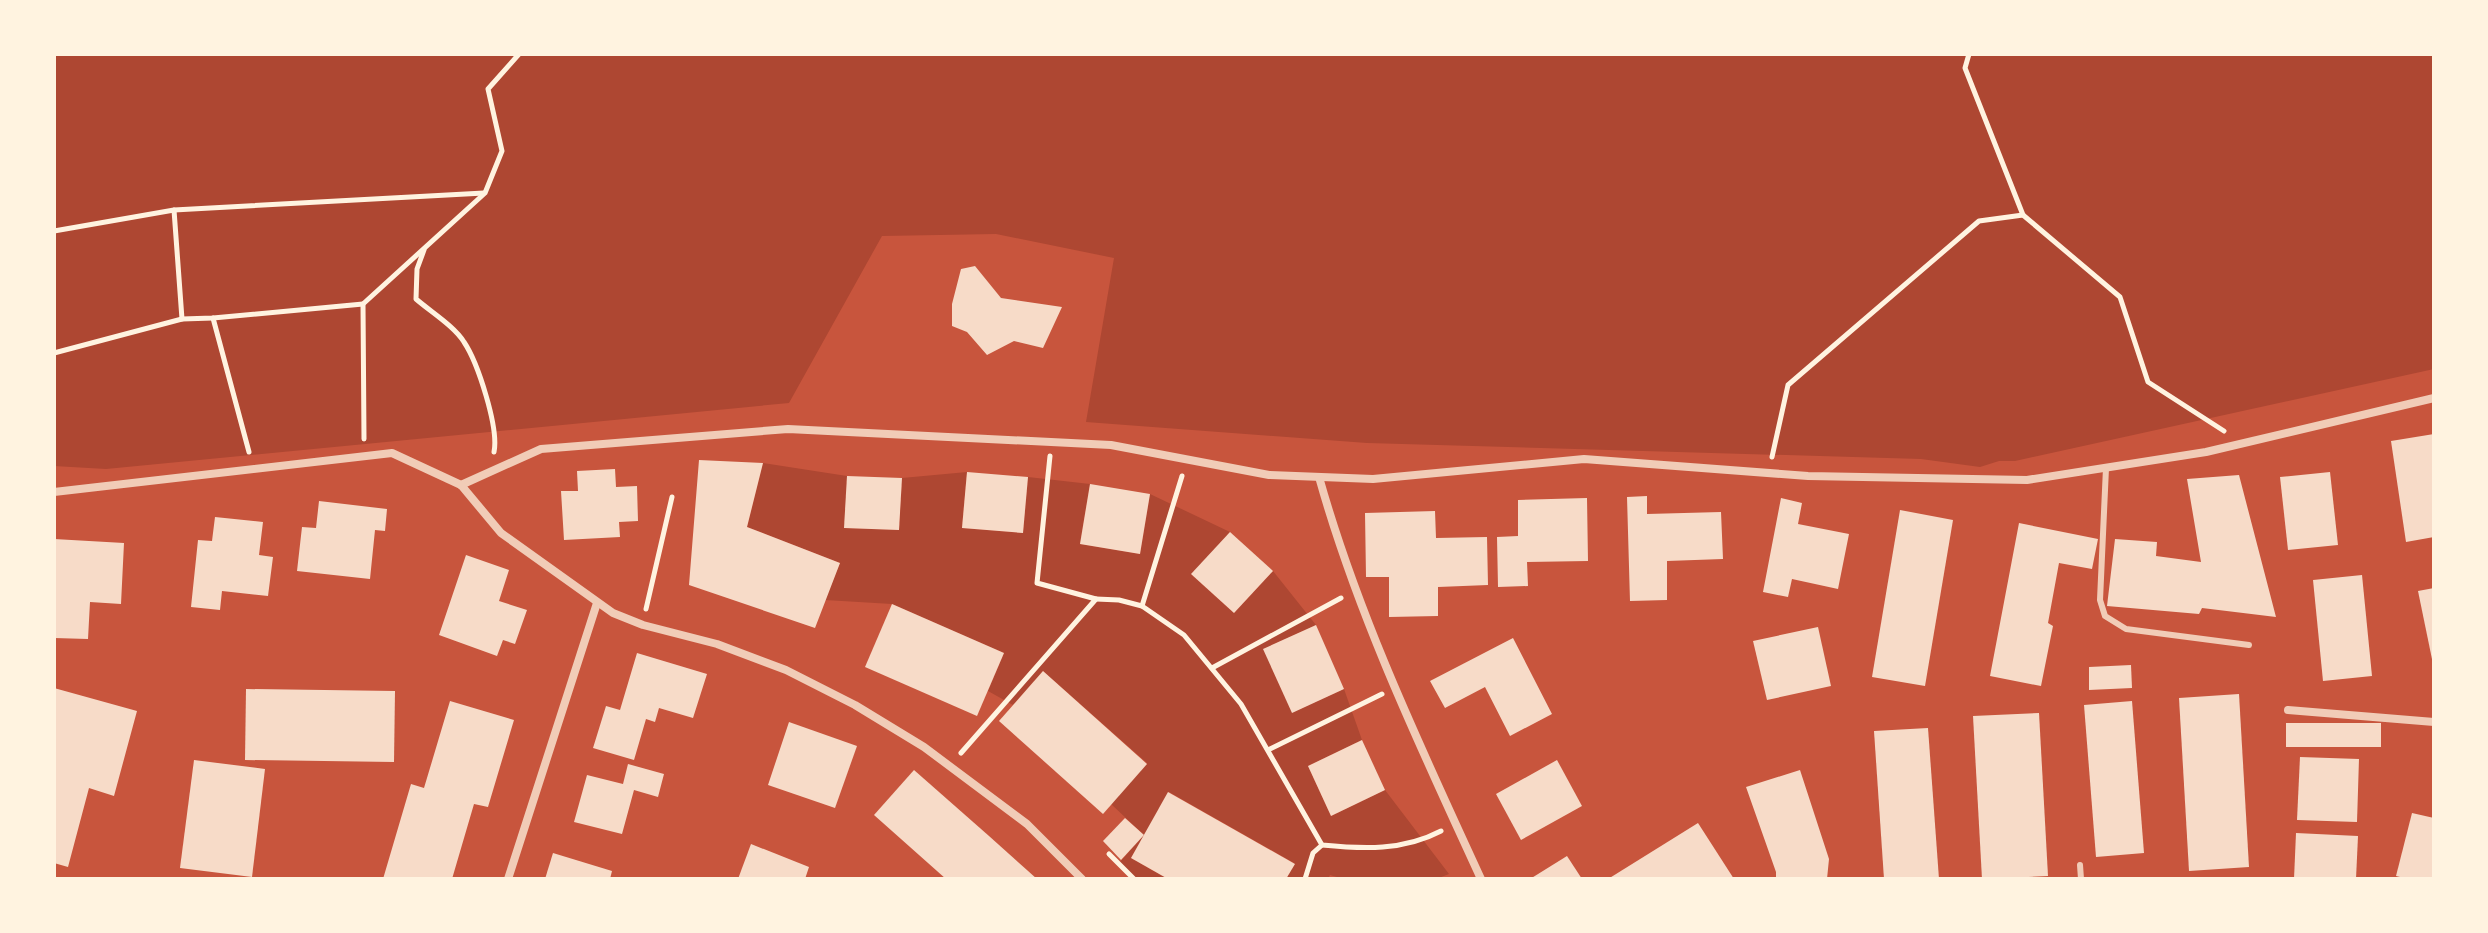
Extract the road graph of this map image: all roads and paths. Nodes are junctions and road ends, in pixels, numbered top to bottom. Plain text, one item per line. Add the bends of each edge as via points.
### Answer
1 (519, 54) edge
2 (1969, 54) edge
3 (485, 193) junction
4 (174, 210) junction
5 (2023, 215) junction
6 (54, 231) edge
7 (424, 248) junction
8 (363, 304) junction
9 (213, 318) junction
10 (182, 319) junction
11 (54, 353) edge
12 (2434, 398) edge
13 (1050, 442) junction
14 (2243, 444) junction
15 (364, 456) junction
16 (1187, 460) junction
17 (2106, 468) junction
18 (254, 470) junction
19 (490, 472) junction
20 (1768, 474) junction
21 (1319, 477) junction
22 (461, 485) junction
23 (54, 492) edge
24 (672, 497) dead end
25 (1356, 591) junction
26 (1096, 599) junction
27 (597, 603) junction
28 (1142, 606) junction
29 (643, 625) junction
30 (2249, 645) dead end
31 (1212, 668) junction
32 (1396, 688) junction
33 (2288, 710) dead end
34 (2434, 722) edge
35 (1268, 750) junction
36 (949, 766) junction
37 (1456, 823) junction
38 (1322, 845) junction
39 (1109, 854) dead end
40 (2080, 865) dead end
41 (508, 879) edge
42 (1082, 879) edge
43 (1134, 879) edge
44 (1305, 879) edge
45 (1481, 879) edge
46 (2081, 879) edge

1 - 3 path via 488,89 502,151
2 - 5 path via 1965,68
3 - 4 path
3 - 7 path
4 - 6 path
4 - 10 path
5 - 14 path via 2120,297 2148,382
5 - 20 path via 1979,221 1788,385
7 - 8 path
7 - 19 path via 416,299 464,341 497,438
8 - 9 path
8 - 15 path
9 - 10 path
9 - 18 path
10 - 11 path
12 - 14 street
13 - 16 street via 1111,445
13 - 19 street via 788,429 541,449
13 - 26 path via 1037,583
14 - 17 street
15 - 18 street
15 - 22 street via 392,453
16 - 21 street via 1269,475
16 - 28 path
17 - 20 street via 2027,480
17 - 30 lane via 2100,600 2105,616 2126,629
18 - 23 street
19 - 22 street
20 - 21 street via 1584,459 1373,479
21 - 25 street
22 - 27 street via 501,533
24 - 29 path
25 - 31 path
25 - 32 street
26 - 28 path
26 - 36 path
27 - 29 street
27 - 41 street
28 - 31 path via 1184,635
29 - 36 street via 717,644 786,670 855,705
31 - 35 path
32 - 35 path
32 - 37 street
33 - 34 street
35 - 38 path
36 - 42 street via 1027,824
37 - 38 path via 1424,840 1398,846
37 - 45 street
38 - 44 path via 1313,853
39 - 43 path
40 - 46 lane

